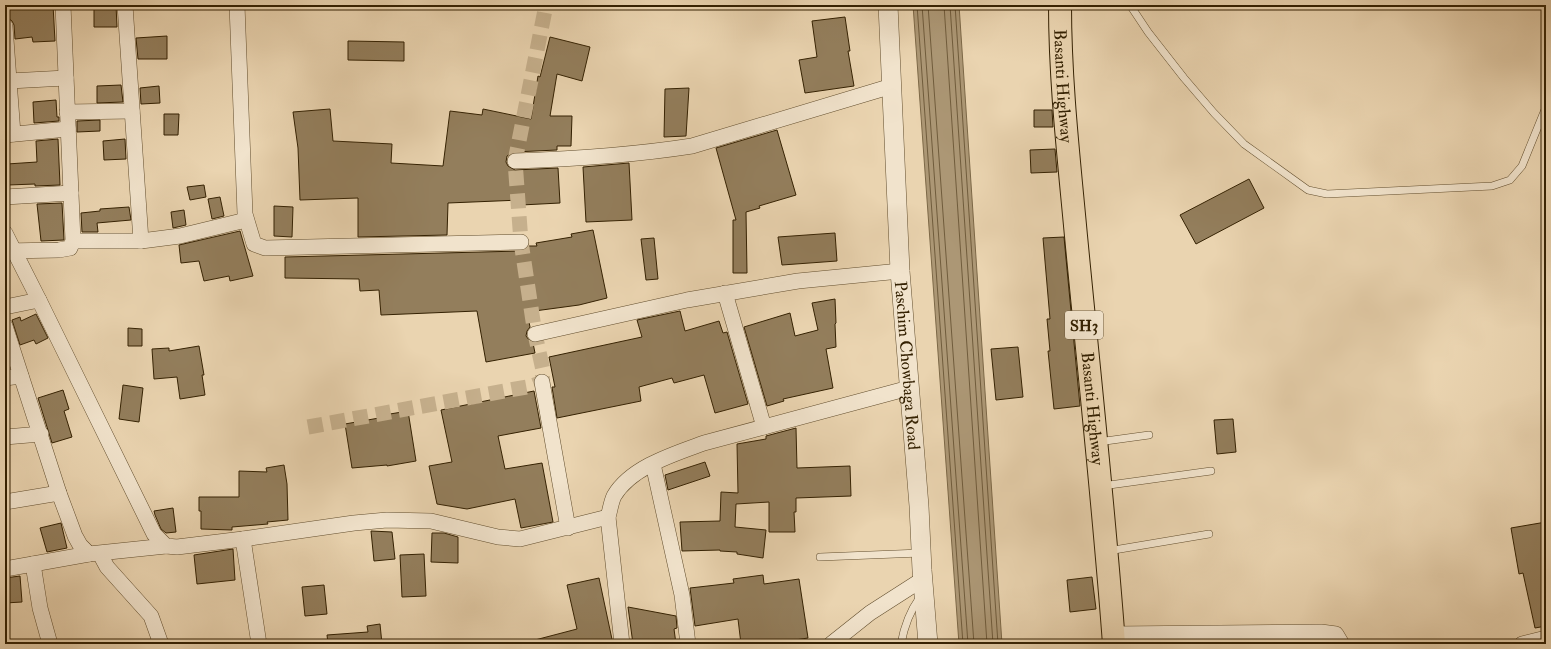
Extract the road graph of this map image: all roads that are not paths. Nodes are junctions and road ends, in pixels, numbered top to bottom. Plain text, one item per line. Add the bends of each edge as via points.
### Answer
1 (63, 5) edge
2 (126, 5) edge
3 (236, 5) edge
4 (888, 5) edge
5 (1060, 5) edge
6 (1130, 5) edge
7 (5, 26) edge
8 (66, 78) junction
9 (9, 80) junction
10 (892, 86) junction
11 (1546, 107) edge
12 (132, 111) junction
13 (68, 112) junction
14 (68, 129) junction
15 (9, 134) edge
16 (516, 161) dead end
17 (71, 193) junction
18 (5, 197) edge
19 (246, 220) junction
20 (5, 234) edge
21 (73, 241) junction
22 (141, 241) junction
23 (521, 242) dead end
24 (9, 250) edge
25 (900, 271) junction
26 (725, 293) junction
27 (39, 300) junction
28 (5, 307) edge
29 (5, 326) edge
30 (535, 334) dead end
31 (21, 376) junction
32 (5, 378) edge
33 (542, 382) dead end
34 (909, 388) junction
35 (764, 427) junction
36 (41, 434) junction
37 (1149, 435) dead end
38 (5, 437) edge
39 (1096, 443) junction
40 (653, 464) junction
41 (1211, 471) dead end
42 (1100, 486) junction
43 (59, 493) junction
44 (5, 502) edge
45 (608, 517) junction
46 (568, 528) junction
47 (1209, 534) dead end
48 (243, 539) junction
49 (166, 546) junction
50 (1107, 551) junction
51 (921, 553) junction
52 (94, 554) junction
53 (820, 557) dead end
54 (33, 564) junction
55 (5, 568) edge
56 (923, 586) junction
57 (1546, 638) edge
58 (1114, 639) edge
59 (50, 644) edge
60 (161, 644) edge
61 (259, 644) edge
62 (622, 644) edge
63 (688, 644) edge
64 (831, 644) edge
65 (901, 644) edge
66 (928, 644) edge
67 (1342, 644) edge
68 (1522, 644) edge

1 - 8 street
2 - 12 street
3 - 19 street
4 - 10 street, Paschim Chowbaga Road
5 - 39 main road, Basanti Highway / SH3 via 1068,155
6 - 11 lane via 1184,78 1244,144 1308,190 1327,194 1492,186 1510,180 1522,166
7 - 9 street
8 - 9 street
8 - 13 street
9 - 15 street
10 - 16 street via 692,146 662,151
10 - 25 street, Paschim Chowbaga Road
12 - 13 street
12 - 22 street
13 - 14 street
14 - 15 street
14 - 17 street
17 - 18 street
17 - 21 street
19 - 22 street via 180,236
19 - 23 street via 254,244 265,248
20 - 24 street
21 - 22 street
21 - 24 street via 70,248 59,250
24 - 27 street
25 - 26 street via 798,281
25 - 34 street, Paschim Chowbaga Road
26 - 30 street
26 - 35 street
27 - 28 street
27 - 49 street via 154,534
29 - 31 street
31 - 32 street
31 - 36 street
33 - 46 street
34 - 35 street
34 - 51 street, Paschim Chowbaga Road
35 - 40 street via 704,443
36 - 38 street
36 - 43 street
37 - 39 lane
39 - 42 main road, Basanti Highway / SH3
40 - 45 street via 633,474 624,482 614,497
40 - 63 street via 682,596
41 - 42 lane
42 - 50 main road, Basanti Highway / SH3
43 - 44 street
43 - 52 street via 80,545
45 - 46 street
45 - 62 street
46 - 48 street via 520,539 498,537 431,521 388,520
47 - 50 lane
48 - 49 street
48 - 61 street
49 - 52 street
50 - 58 main road, Basanti Highway / SH3
51 - 53 lane
51 - 56 street, Paschim Chowbaga Road
52 - 54 street
52 - 60 street via 151,616
54 - 55 street
54 - 59 street via 40,608
56 - 64 street via 870,613
56 - 65 lane via 903,632
56 - 66 street, Paschim Chowbaga Road
57 - 68 street
58 - 67 street via 1321,632 1336,634

